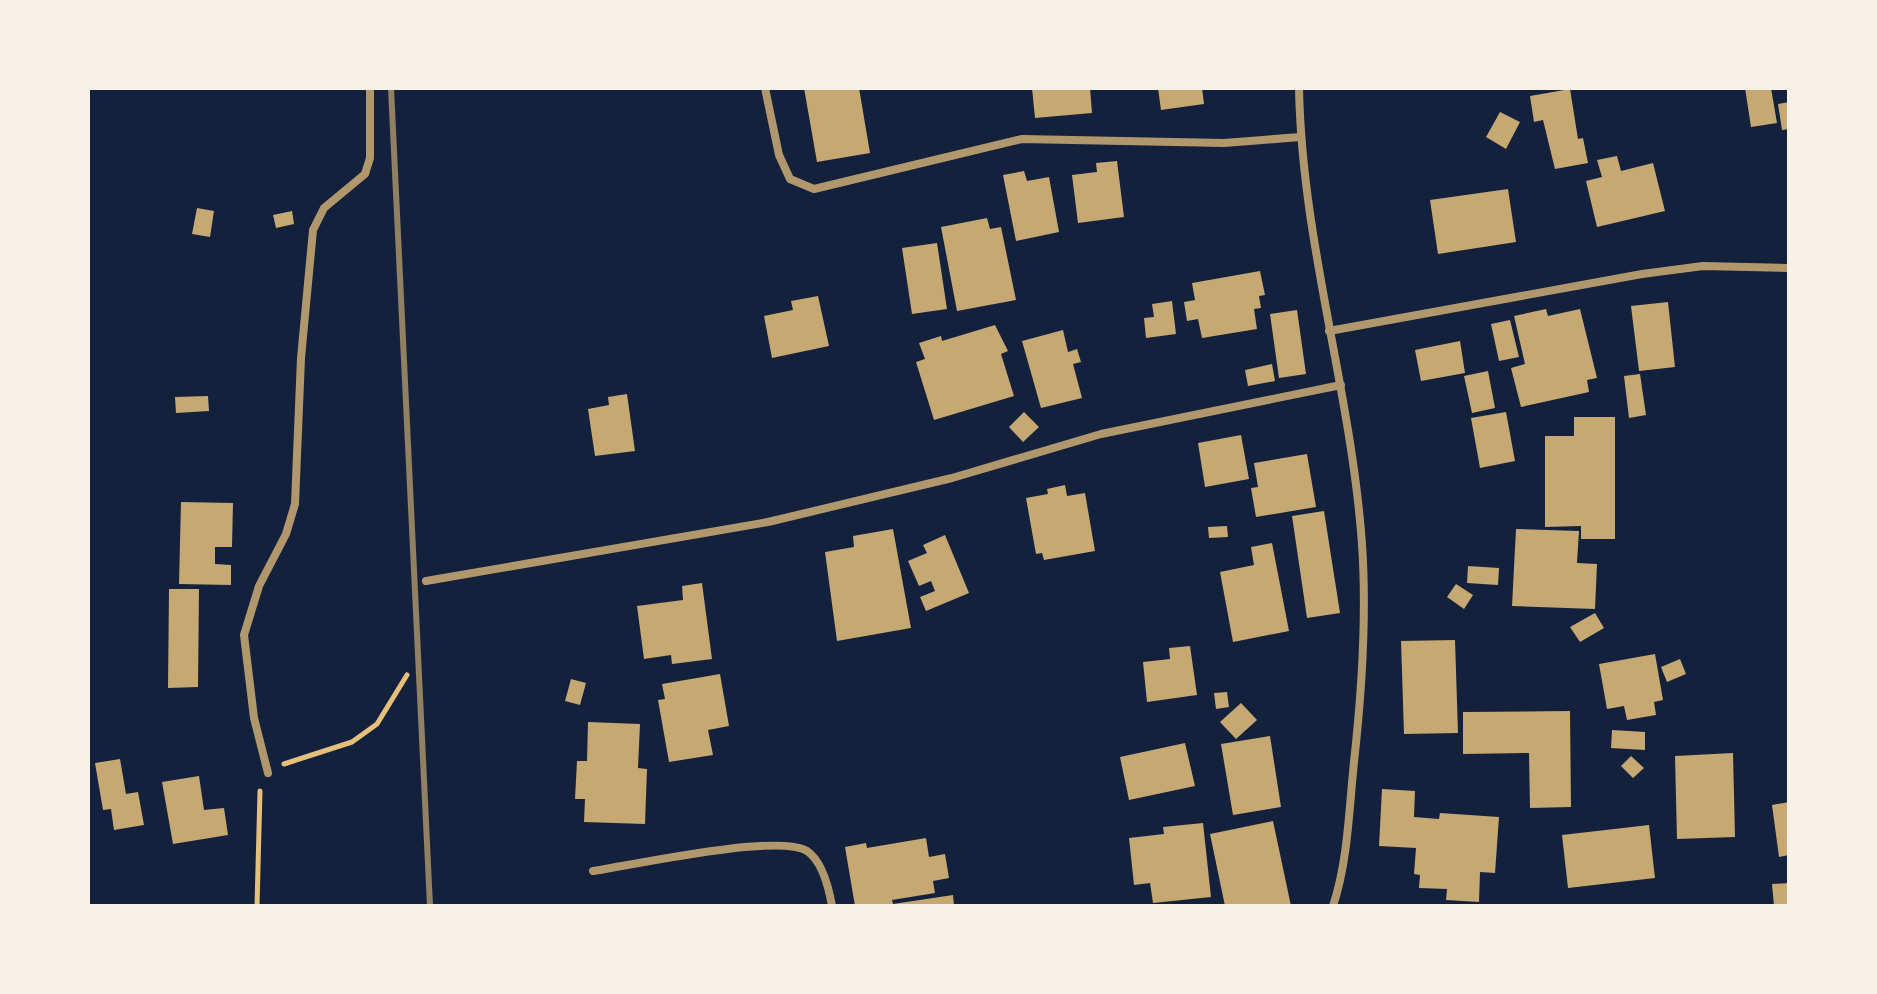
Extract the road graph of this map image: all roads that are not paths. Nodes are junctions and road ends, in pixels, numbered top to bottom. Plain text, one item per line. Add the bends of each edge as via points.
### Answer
1 (370, 88) edge
2 (765, 88) edge
3 (1299, 88) edge
4 (1300, 137) junction
5 (1789, 268) edge
6 (1329, 331) junction
7 (1341, 385) junction
8 (426, 581) dead end
9 (268, 773) road end
10 (593, 871) dead end
11 (832, 906) edge
12 (1333, 906) edge

1 - 9 street via 370,158 365,174 324,208 313,230 295,504 244,635 254,718
2 - 4 street via 779,155 790,179 814,189 1022,139 1224,143
3 - 4 street
4 - 6 street
5 - 6 street via 1703,266 1642,274
6 - 7 street
7 - 8 street via 1101,434 952,478 768,522
7 - 12 street via 1362,544 1363,672 1347,837
10 - 11 street via 793,844 811,853

